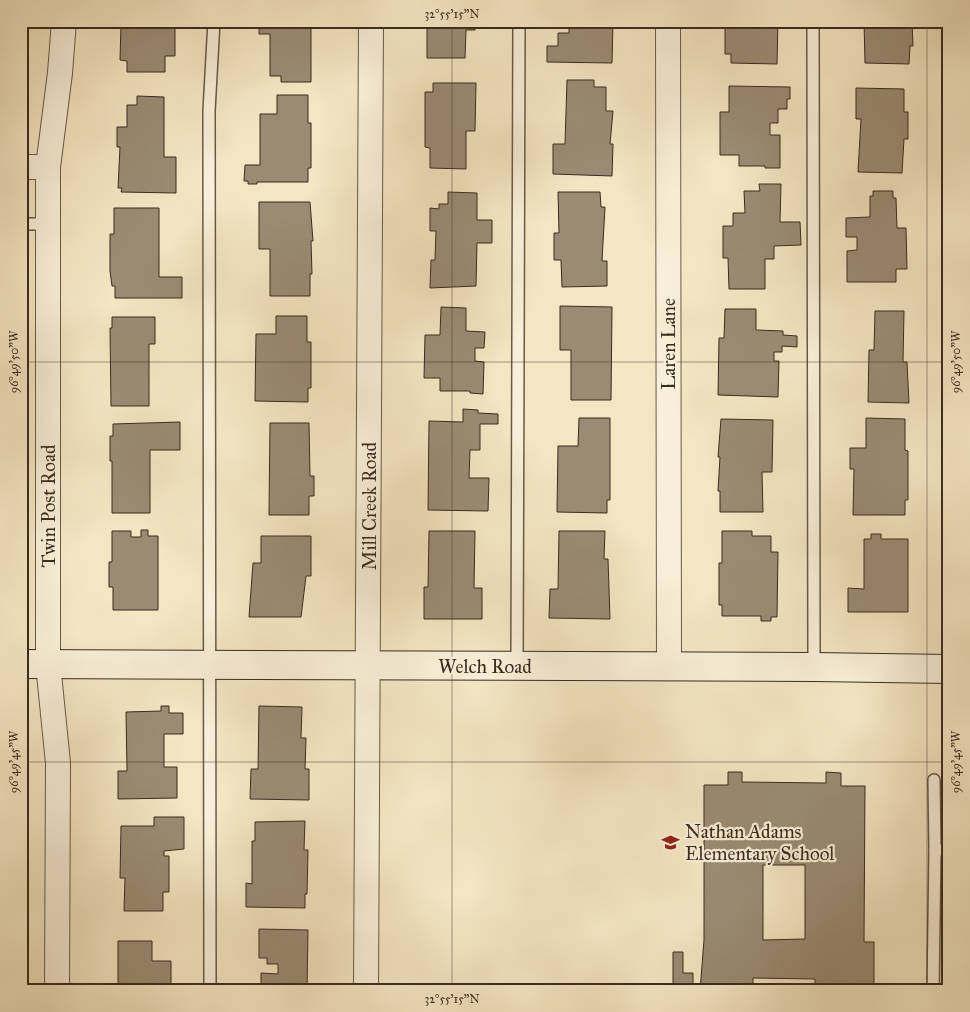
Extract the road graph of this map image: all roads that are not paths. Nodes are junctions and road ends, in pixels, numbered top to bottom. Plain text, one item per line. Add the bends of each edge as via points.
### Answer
1 (64, 21) edge
2 (214, 21) edge
3 (371, 21) edge
4 (518, 21) edge
5 (668, 21) edge
6 (813, 21) edge
7 (21, 167) edge
8 (48, 167) junction
9 (21, 224) edge
10 (48, 224) junction
11 (34, 664) edge
12 (210, 665) junction
13 (368, 665) junction
14 (517, 666) junction
15 (669, 666) junction
16 (814, 667) junction
17 (949, 669) edge
18 (934, 780) dead end
19 (935, 850) junction
20 (949, 850) edge
21 (57, 991) edge
22 (210, 991) edge
23 (366, 991) edge
24 (933, 991) edge

1 - 8 street, Twin Post Road
2 - 12 lane via 209,111
3 - 13 street, Mill Creek Road
4 - 14 lane
5 - 15 street, Laren Lane
6 - 16 lane
7 - 8 street
8 - 10 street, Twin Post Road
9 - 10 lane
10 - 11 street, Twin Post Road
11 - 12 street, Welch Road
11 - 21 street, Twin Post Road via 58,763
12 - 13 street, Welch Road
12 - 22 lane
13 - 14 street, Welch Road
13 - 23 street, Mill Creek Road
14 - 15 street, Welch Road
15 - 16 street, Welch Road
16 - 17 street, Welch Road
18 - 19 lane
19 - 20 lane
19 - 24 lane

